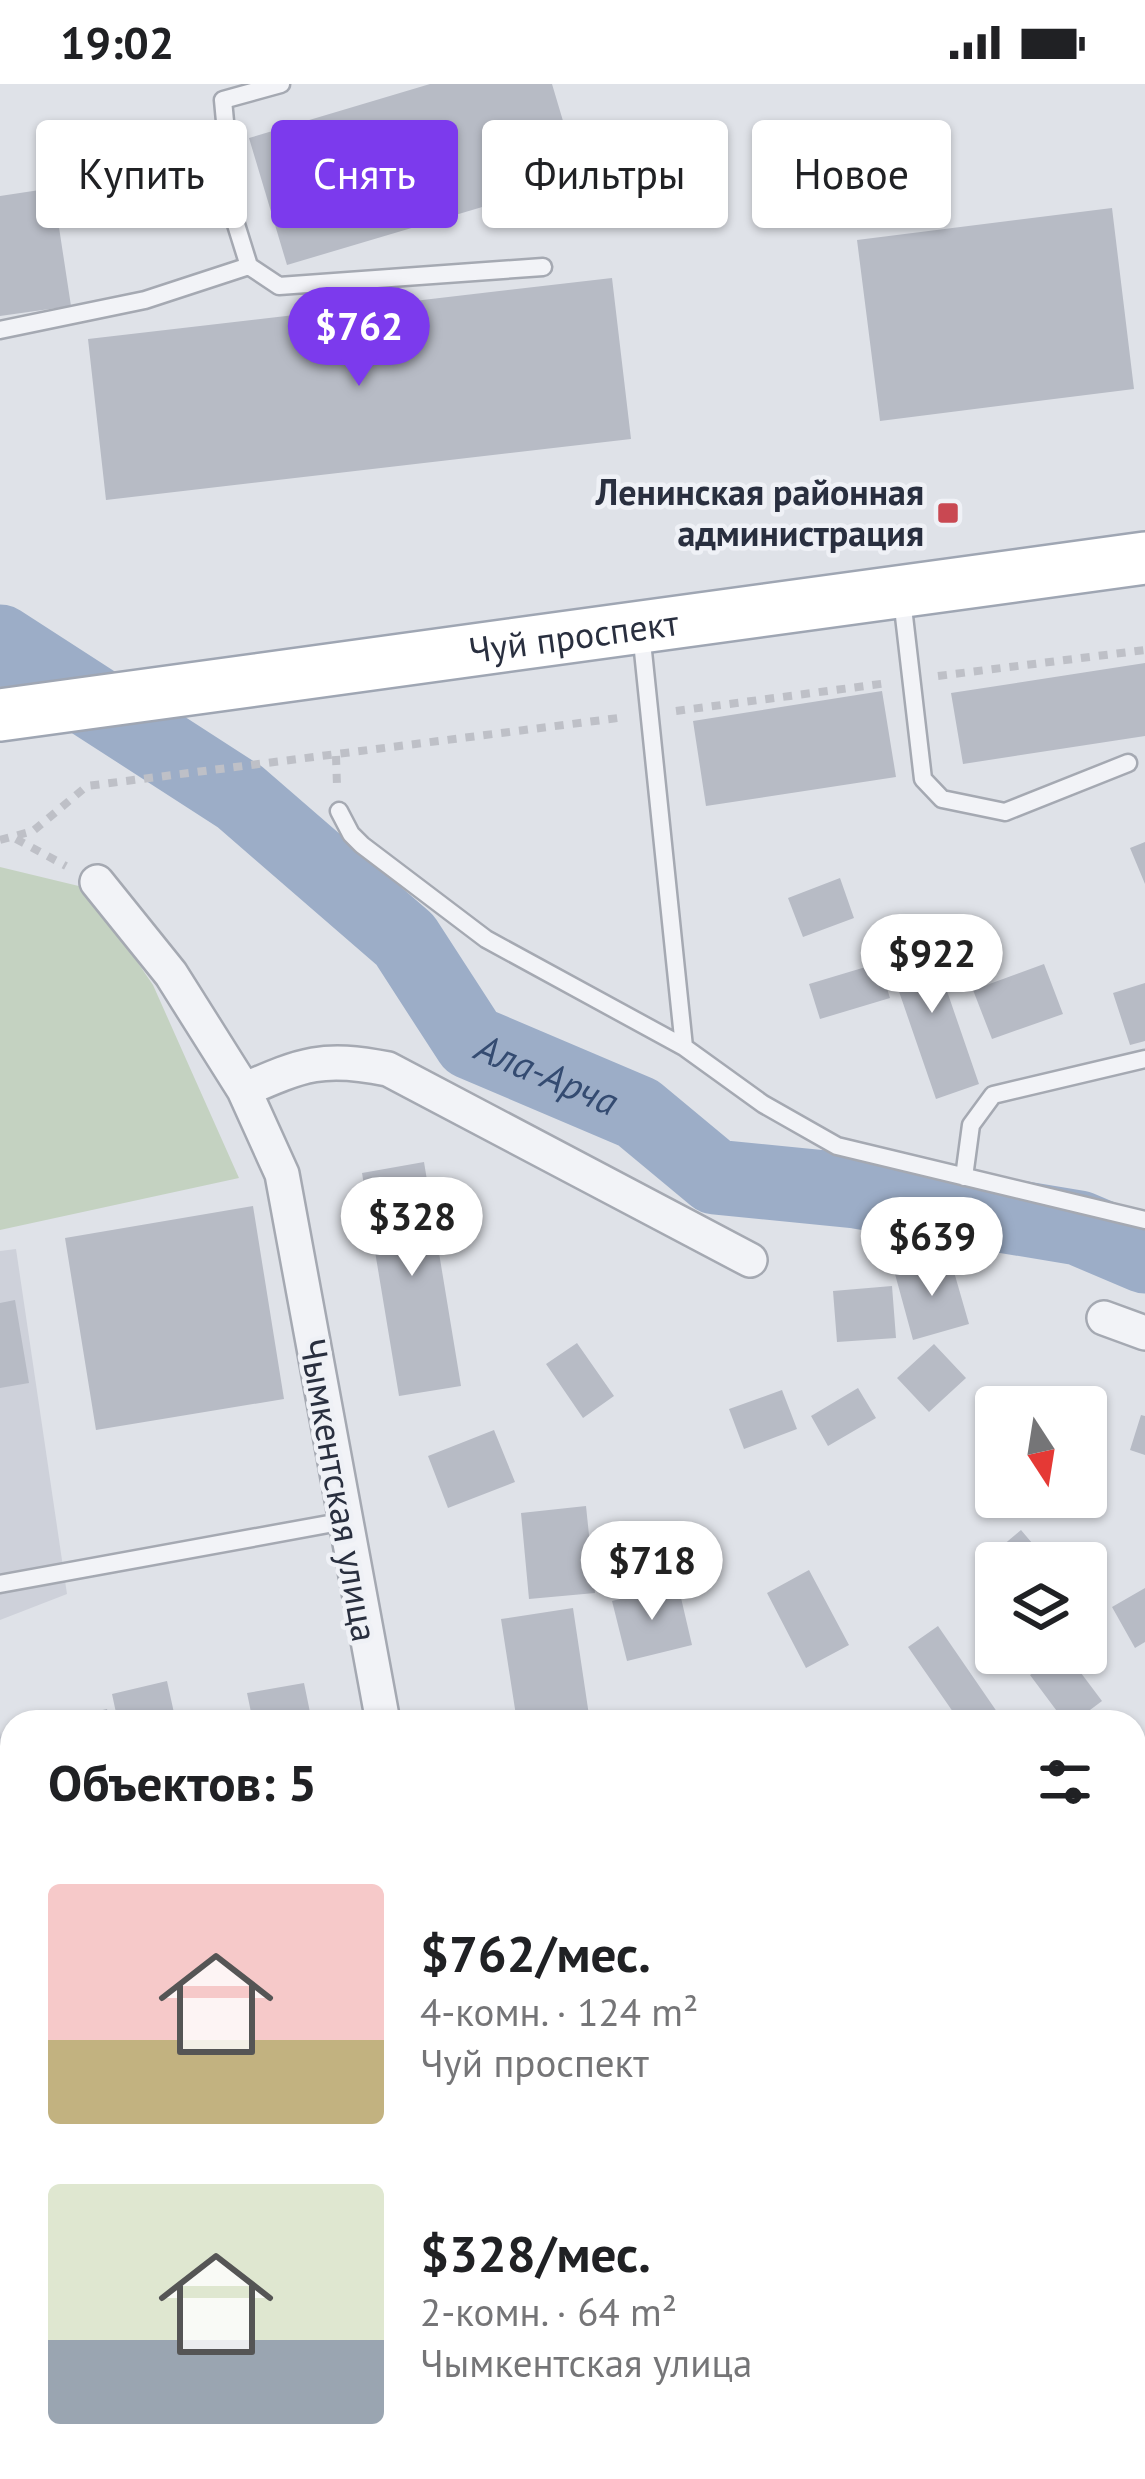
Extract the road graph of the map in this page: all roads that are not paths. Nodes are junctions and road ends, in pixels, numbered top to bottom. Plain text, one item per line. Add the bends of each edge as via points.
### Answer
1 (281, 84) edge
2 (220, 92) edge
3 (249, 266) junction
4 (543, 267) dead end
5 (0, 329) edge
6 (1145, 558) edge
7 (901, 592) junction
8 (640, 625) junction
9 (0, 715) edge
10 (1128, 764) dead end
11 (339, 811) dead end
12 (97, 882) road end
13 (684, 1047) junction
14 (1145, 1058) edge
15 (244, 1090) junction
16 (964, 1177) junction
17 (1145, 1220) edge
18 (751, 1260) dead end
19 (1105, 1318) dead end
20 (1145, 1333) edge
21 (345, 1521) junction
22 (0, 1584) edge
23 (380, 1710) edge

1 - 2 lane
2 - 3 lane via 234,218
3 - 4 lane via 279,286
3 - 5 lane via 145,300
6 - 7 main road, Чуй проспект
7 - 8 main road, Чуй проспект
7 - 10 lane via 923,779 942,799 1005,812
8 - 9 main road, Чуй проспект
8 - 13 lane
11 - 13 lane via 362,844 486,939
12 - 15 street, Чымкентская улица via 171,974
13 - 16 lane via 837,1146
14 - 16 lane via 994,1095 971,1125
15 - 18 street via 300,1065 342,1060 388,1069
15 - 21 street, Чымкентская улица via 282,1174
16 - 17 lane
19 - 20 street
21 - 22 lane
21 - 23 street, Чымкентская улица

